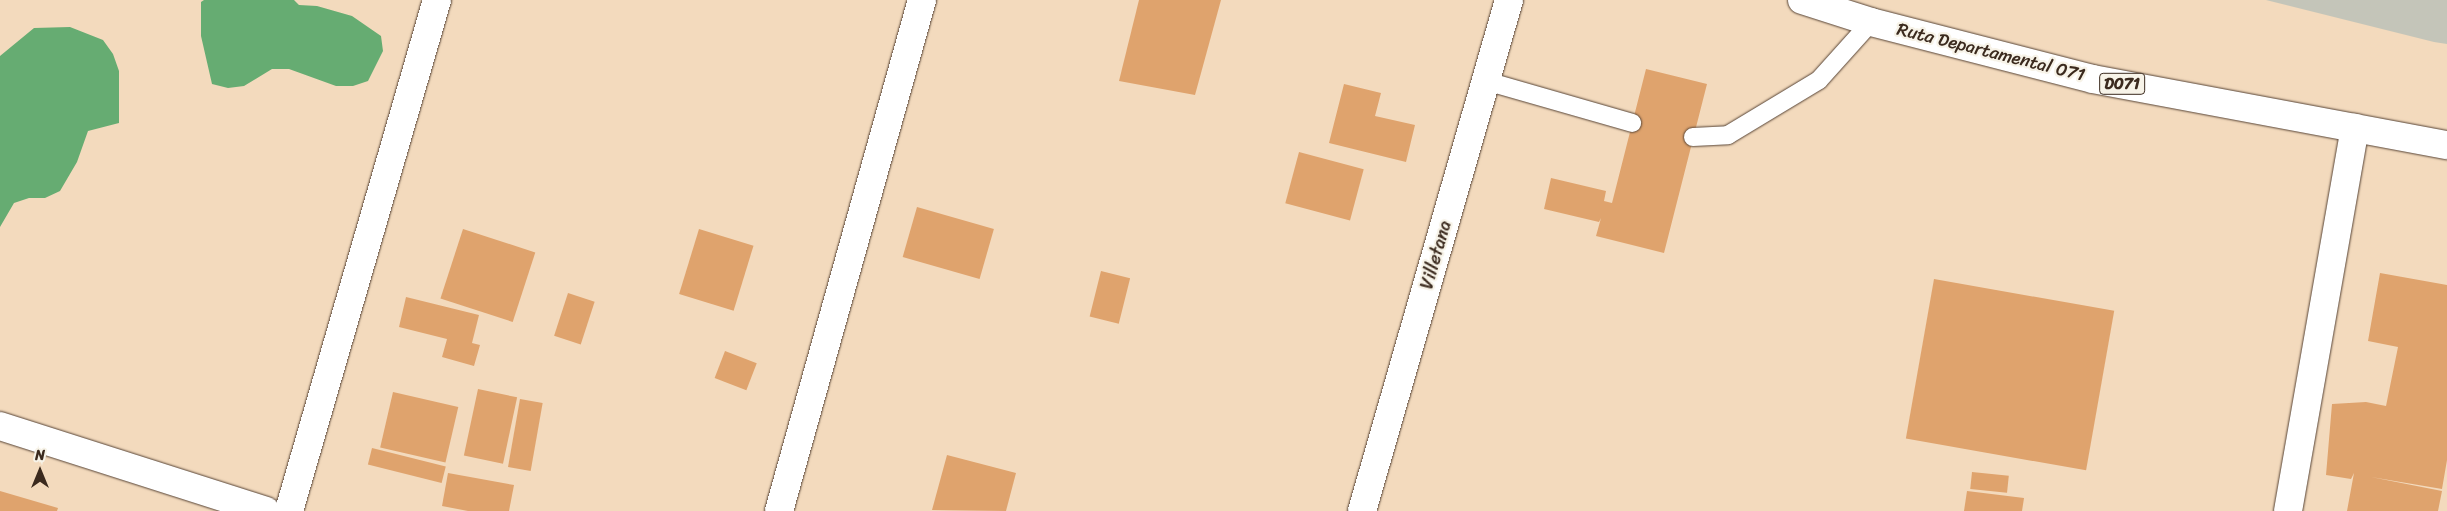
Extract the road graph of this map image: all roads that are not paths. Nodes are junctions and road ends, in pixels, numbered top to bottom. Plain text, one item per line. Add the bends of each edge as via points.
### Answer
1 (437, 0) edge
2 (922, 0) edge
3 (1509, 0) edge
4 (1802, 0) edge
5 (1871, 22) junction
6 (1486, 81) junction
7 (1632, 124) dead end
8 (2355, 128) junction
9 (1693, 137) dead end
10 (2447, 145) edge
11 (0, 426) edge
12 (266, 511) edge
13 (288, 511) edge
14 (780, 511) edge
15 (1362, 511) edge
16 (2288, 511) edge

1 - 13 street
2 - 14 street
3 - 6 street, Villetana
4 - 5 street, Ruta Departamental 071 / D071
5 - 8 street, Ruta Departamental 071 / D071 via 2093,78
5 - 9 lane via 1819,80 1728,135
6 - 7 lane
6 - 15 street, Villetana
8 - 10 street, Ruta Departamental 071 / D071
8 - 16 street
11 - 12 street

